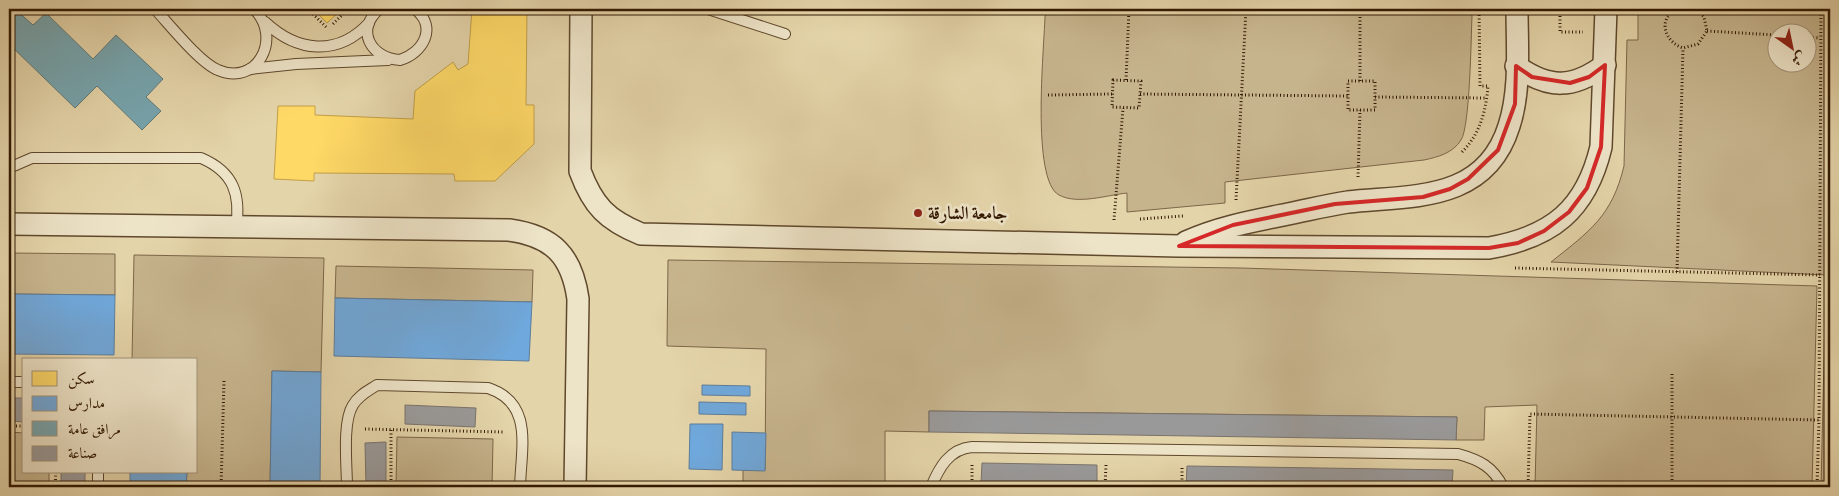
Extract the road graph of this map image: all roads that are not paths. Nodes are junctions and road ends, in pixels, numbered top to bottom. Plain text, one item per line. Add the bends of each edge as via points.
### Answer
1 (154, 9) edge
2 (254, 9) edge
3 (379, 9) edge
4 (415, 9) edge
5 (581, 9) edge
6 (708, 9) edge
7 (1517, 9) edge
8 (1606, 9) edge
9 (265, 22) junction
10 (369, 23) junction
11 (785, 34) dead end
12 (389, 59) junction
13 (1605, 65) junction
14 (1516, 66) junction
15 (249, 69) junction
16 (9, 168) edge
17 (9, 224) edge
18 (236, 228) junction
19 (1179, 246) junction
20 (9, 382) edge
21 (22, 382) edge
22 (98, 474) edge
23 (98, 487) edge
24 (347, 487) edge
25 (520, 487) edge
26 (575, 487) edge
27 (931, 487) edge
28 (1503, 487) edge

1 - 15 lane via 216,70 238,73
2 - 9 lane
3 - 10 lane
4 - 12 lane via 424,21 424,42 410,57
5 - 19 street via 580,171 588,193 602,212 641,234
6 - 11 lane
7 - 14 street
8 - 13 street
9 - 10 lane via 277,34 309,46 326,46 350,39
9 - 15 lane via 268,35 266,49 260,60
10 - 12 lane via 369,42 381,56
12 - 15 lane
13 - 14 street via 1589,77 1570,83 1551,83 1532,77
13 - 19 street via 1601,147 1587,188 1569,212 1544,231 1518,243 1489,248
14 - 19 street via 1515,104 1498,150 1485,166 1456,186 1422,197 1348,202 1233,225
16 - 18 lane via 32,158 202,158 226,174 235,188 239,208
17 - 18 street
18 - 26 street via 509,230 531,233 550,243 565,258 575,278 578,300
20 - 21 lane
22 - 23 lane
24 - 25 lane via 348,428 352,406 363,393 377,385 488,388 502,392 514,402 520,416
27 - 28 lane via 938,469 950,456 964,448 1458,454 1477,459 1493,470

